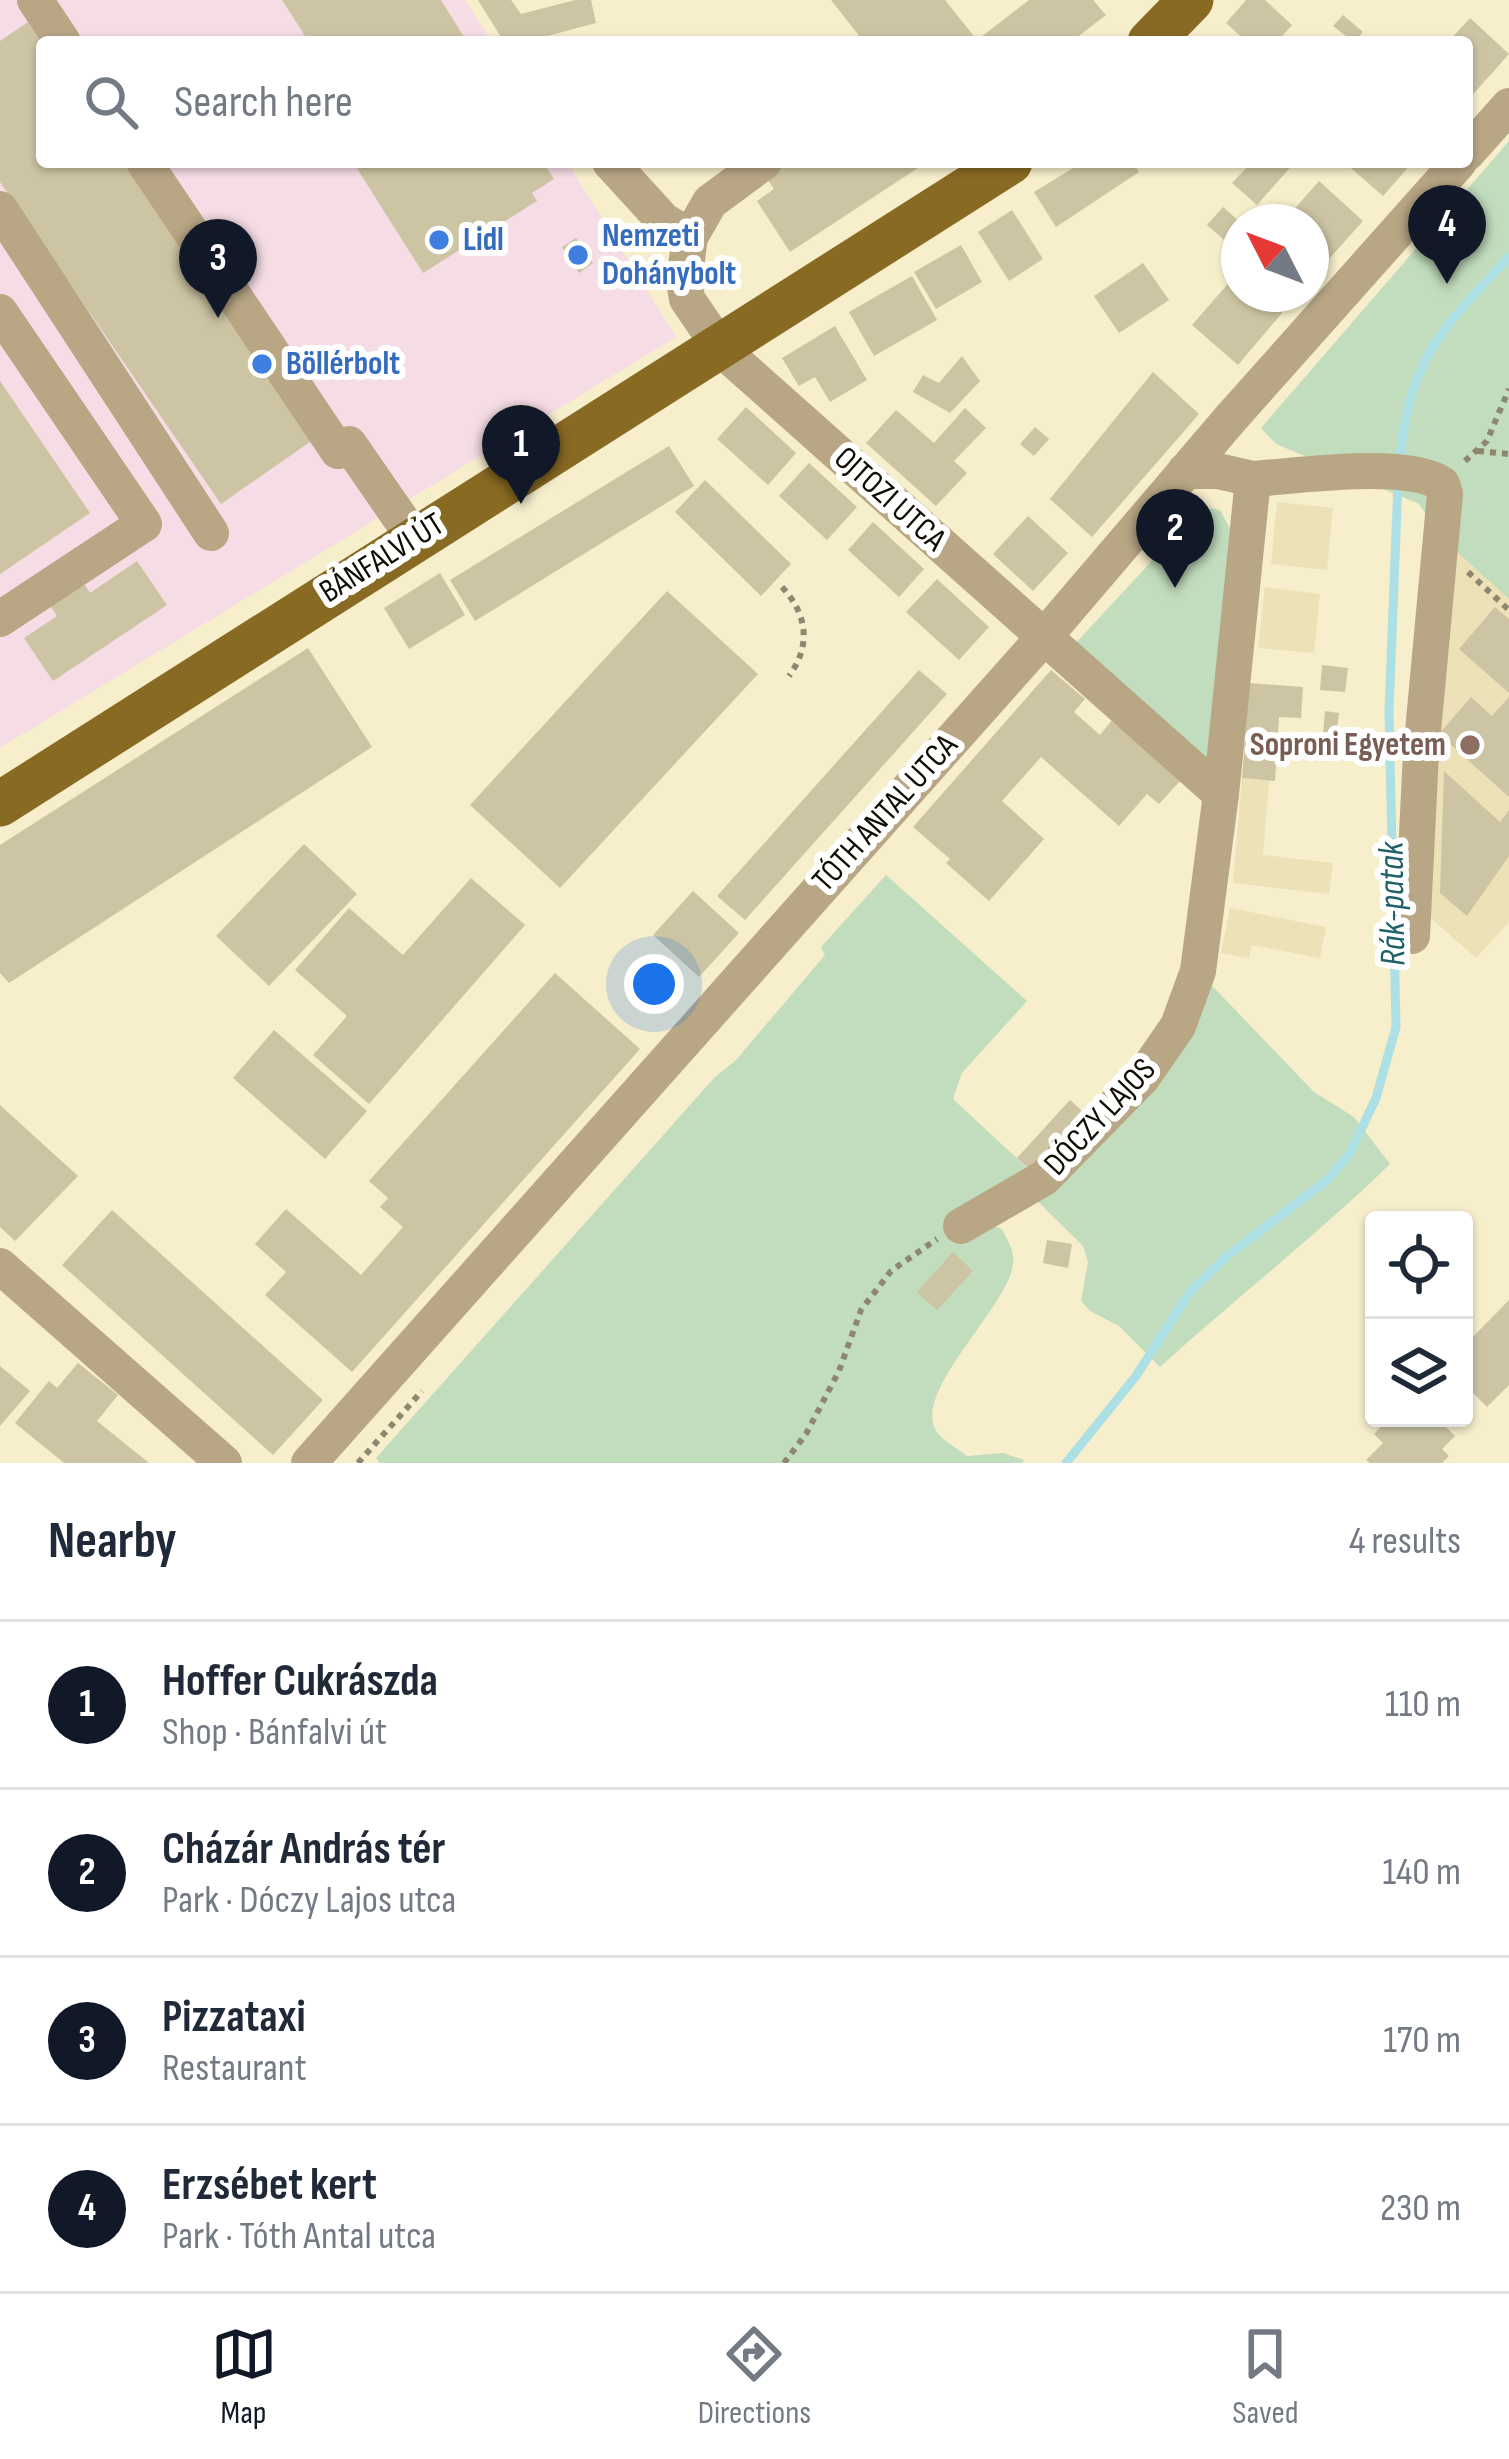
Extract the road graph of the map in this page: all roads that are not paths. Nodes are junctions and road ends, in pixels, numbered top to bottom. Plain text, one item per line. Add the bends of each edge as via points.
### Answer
1 (35, 0) edge
2 (1191, 0) edge
3 (59, 36) edge
4 (1156, 36) edge
5 (1509, 106) edge
6 (1473, 146) edge
7 (148, 168) edge
8 (615, 168) edge
9 (756, 168) edge
10 (1001, 168) edge
11 (1454, 168) edge
12 (0, 209) edge
13 (691, 237) junction
14 (0, 312) edge
15 (721, 349) junction
16 (1185, 471) junction
17 (1253, 479) junction
18 (211, 533) dead end
19 (414, 538) junction
20 (0, 619) edge
21 (1052, 643) junction
22 (5, 789) edge
23 (1221, 794) junction
24 (1412, 936) dead end
25 (961, 1226) road end
26 (0, 1266) edge
27 (224, 1463) edge
28 (309, 1463) edge

1 - 3 street
2 - 4 main road
5 - 6 street
7 - 19 street
8 - 13 street via 663,220
9 - 13 street via 710,202
10 - 15 main road, BÁNFALVI ÚT
11 - 16 street, TÓTH ANTAL UTCA
12 - 18 street
13 - 15 street, OJTOZI UTCA via 687,298
14 - 20 street via 144,524
15 - 19 main road, BÁNFALVI ÚT
15 - 21 street, OJTOZI UTCA
16 - 17 street
16 - 21 street, TÓTH ANTAL UTCA
17 - 23 street, DÓCZY LAJOS
17 - 24 street via 1444,473
19 - 22 main road, BÁNFALVI ÚT
21 - 23 street, OJTOZI UTCA
21 - 28 street, TÓTH ANTAL UTCA
23 - 25 street, DÓCZY LAJOS via 1198,971 1178,1026 1142,1078 1044,1178
26 - 27 street

